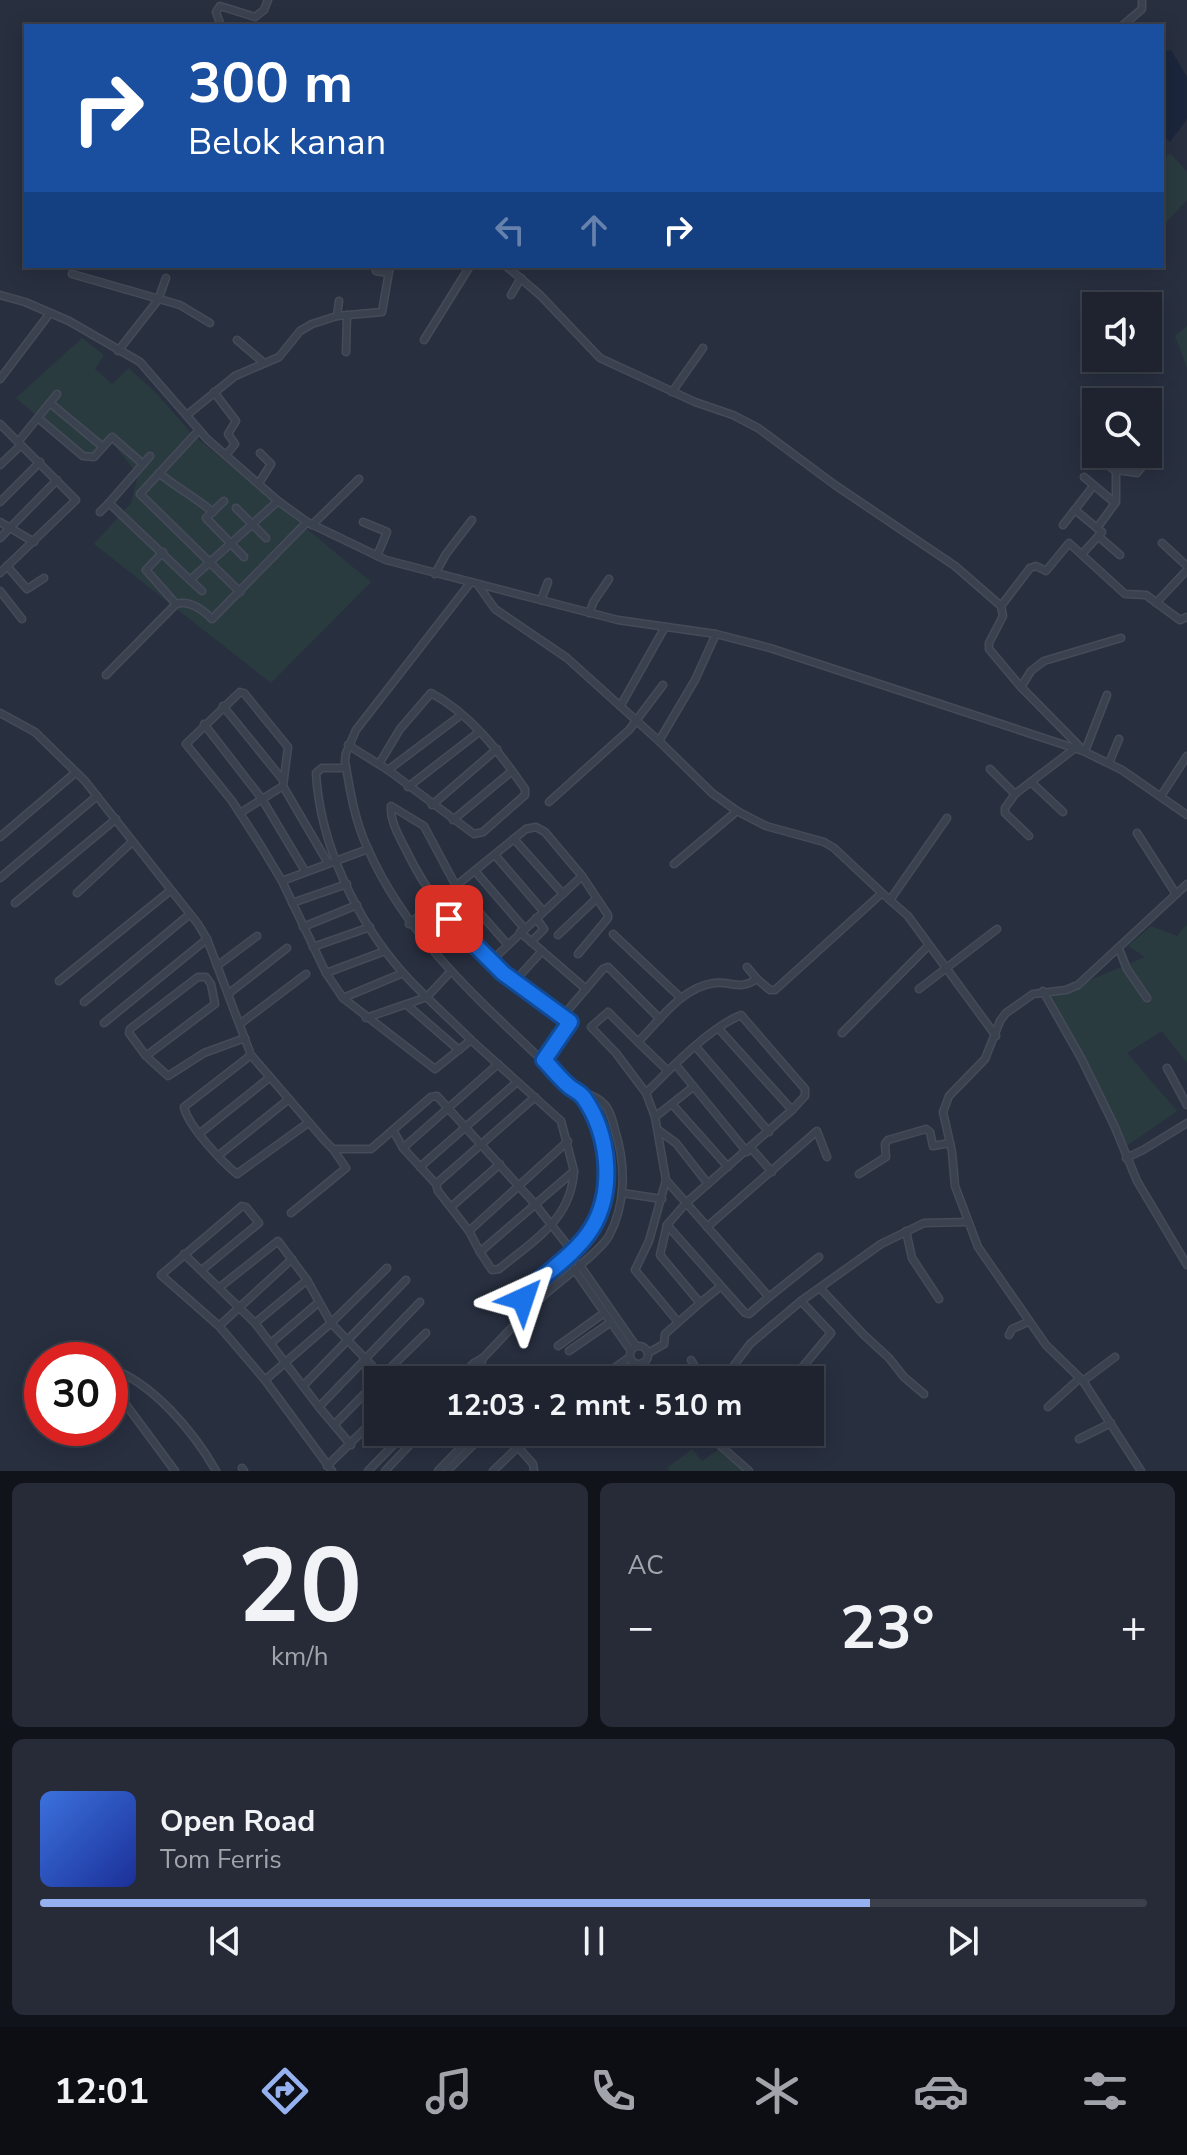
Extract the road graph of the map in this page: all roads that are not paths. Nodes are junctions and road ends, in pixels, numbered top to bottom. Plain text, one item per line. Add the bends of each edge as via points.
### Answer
1 (268, 0) edge
2 (1142, 0) edge
3 (220, 24) edge
4 (1124, 24) edge
5 (469, 268) edge
6 (508, 268) edge
7 (389, 270) edge
8 (376, 271) dead end
9 (72, 274) dead end
10 (166, 278) dead end
11 (521, 278) junction
12 (1, 294) edge
13 (511, 295) dead end
14 (158, 300) junction
15 (339, 301) dead end
16 (50, 313) junction
17 (347, 315) junction
18 (337, 316) junction
19 (210, 323) dead end
20 (237, 340) dead end
21 (424, 340) dead end
22 (703, 348) dead end
23 (118, 351) junction
24 (346, 352) dead end
25 (264, 363) junction
26 (0, 379) edge
27 (214, 392) junction
28 (672, 392) junction
29 (57, 394) dead end
30 (50, 403) junction
31 (187, 415) junction
32 (38, 418) junction
33 (1, 426) edge
34 (199, 430) junction
35 (20, 444) junction
36 (103, 447) junction
37 (260, 453) dead end
38 (226, 455) junction
39 (150, 456) dead end
40 (40, 462) junction
41 (143, 464) junction
42 (0, 465) edge
43 (1113, 468) edge
44 (1117, 468) edge
45 (1142, 468) edge
46 (1117, 471) junction
47 (157, 474) junction
48 (1084, 477) dead end
49 (359, 479) dead end
50 (57, 480) junction
51 (259, 483) junction
52 (1091, 489) dead end
53 (224, 501) dead end
54 (278, 501) junction
55 (0, 502) edge
56 (109, 503) junction
57 (1115, 503) junction
58 (236, 508) dead end
59 (1075, 510) junction
60 (100, 512) dead end
61 (213, 512) junction
62 (472, 520) dead end
63 (0, 522) edge
64 (363, 522) dead end
65 (252, 524) junction
66 (309, 524) junction
67 (1063, 525) dead end
68 (12, 528) junction
69 (1097, 532) junction
70 (0, 538) edge
71 (266, 538) dead end
72 (34, 542) junction
73 (230, 542) junction
74 (1162, 543) dead end
75 (163, 552) junction
76 (1082, 554) junction
77 (1120, 555) dead end
78 (377, 556) junction
79 (244, 557) dead end
80 (209, 561) junction
81 (7, 566) junction
82 (1187, 568) edge
83 (0, 573) edge
84 (435, 574) junction
85 (44, 578) dead end
86 (609, 579) dead end
87 (190, 580) junction
88 (548, 582) dead end
89 (474, 583) junction
90 (0, 591) edge
91 (202, 591) dead end
92 (240, 592) junction
93 (541, 600) junction
94 (1156, 603) junction
95 (176, 604) junction
96 (1001, 606) junction
97 (589, 613) junction
98 (1187, 617) edge
99 (22, 619) dead end
100 (665, 627) junction
101 (716, 634) junction
102 (1121, 638) dead end
103 (106, 675) dead end
104 (663, 685) dead end
105 (1021, 687) junction
106 (1107, 695) dead end
107 (621, 705) junction
108 (223, 706) junction
109 (4, 715) edge
110 (461, 715) junction
111 (638, 721) junction
112 (0, 723) edge
113 (204, 724) junction
114 (479, 732) junction
115 (1119, 739) dead end
116 (659, 741) junction
117 (348, 745) junction
118 (497, 749) junction
119 (1074, 749) junction
120 (1084, 751) junction
121 (1187, 756) edge
122 (1109, 763) junction
123 (379, 764) junction
124 (346, 768) junction
125 (990, 769) dead end
126 (388, 770) junction
127 (512, 771) junction
128 (75, 773) junction
129 (1031, 782) junction
130 (283, 783) junction
131 (408, 787) junction
132 (1015, 794) junction
133 (97, 796) junction
134 (1161, 796) junction
135 (262, 799) junction
136 (549, 802) dead end
137 (432, 805) junction
138 (737, 811) junction
139 (1063, 812) dead end
140 (240, 813) junction
141 (1187, 815) edge
142 (947, 818) dead end
143 (116, 819) junction
144 (453, 820) junction
145 (1137, 833) dead end
146 (1029, 836) dead end
147 (0, 837) edge
148 (514, 839) junction
149 (132, 842) junction
150 (368, 849) junction
151 (495, 855) junction
152 (332, 861) junction
153 (674, 864) dead end
154 (305, 871) junction
155 (475, 871) junction
156 (582, 876) junction
157 (0, 878) edge
158 (282, 881) junction
159 (347, 884) junction
160 (1187, 884) edge
161 (456, 886) junction
162 (171, 890) junction
163 (77, 893) dead end
164 (882, 893) junction
165 (563, 894) junction
166 (1176, 894) junction
167 (596, 899) junction
168 (890, 900) junction
169 (15, 903) dead end
170 (292, 903) junction
171 (436, 903) junction
172 (357, 905) junction
173 (543, 911) junction
174 (190, 914) junction
175 (536, 918) junction
176 (409, 924) junction
177 (303, 927) junction
178 (370, 927) junction
179 (997, 929) dead end
180 (522, 930) junction
181 (613, 934) dead end
182 (558, 935) dead end
183 (257, 936) dead end
184 (207, 939) junction
185 (531, 942) junction
186 (508, 945) junction
187 (929, 945) junction
188 (313, 947) junction
189 (287, 948) dead end
190 (1119, 949) junction
191 (385, 951) junction
192 (542, 951) junction
193 (578, 954) dead end
194 (490, 962) junction
195 (217, 966) junction
196 (747, 967) dead end
197 (945, 968) junction
198 (451, 971) junction
199 (326, 973) junction
200 (403, 973) junction
201 (306, 974) dead end
202 (757, 979) junction
203 (59, 981) dead end
204 (514, 982) junction
205 (586, 989) junction
206 (919, 989) dead end
207 (1043, 991) junction
208 (228, 994) junction
209 (427, 997) junction
210 (343, 998) junction
211 (681, 998) junction
212 (1147, 998) dead end
213 (84, 1002) dead end
214 (407, 1005) junction
215 (562, 1017) junction
216 (366, 1018) junction
217 (660, 1019) junction
218 (104, 1023) dead end
219 (240, 1024) junction
220 (719, 1029) junction
221 (842, 1033) dead end
222 (996, 1036) junction
223 (245, 1038) junction
224 (471, 1040) junction
225 (638, 1042) junction
226 (696, 1047) junction
227 (459, 1050) junction
228 (251, 1055) junction
229 (146, 1056) junction
230 (544, 1060) junction
231 (498, 1064) junction
232 (676, 1065) junction
233 (1167, 1068) dead end
234 (668, 1071) junction
235 (269, 1078) junction
236 (517, 1082) junction
237 (693, 1087) junction
238 (646, 1093) junction
239 (582, 1094) junction
240 (535, 1097) junction
241 (289, 1099) junction
242 (672, 1104) junction
243 (1187, 1105) edge
244 (449, 1108) junction
245 (792, 1110) junction
246 (655, 1117) junction
247 (308, 1123) junction
248 (1187, 1123) edge
249 (465, 1128) junction
250 (393, 1130) junction
251 (658, 1130) junction
252 (769, 1132) junction
253 (199, 1134) junction
254 (568, 1141) junction
255 (950, 1143) junction
256 (482, 1146) junction
257 (403, 1148) junction
258 (333, 1149) junction
259 (749, 1150) junction
260 (219, 1155) junction
261 (827, 1157) dead end
262 (1126, 1158) junction
263 (500, 1164) junction
264 (420, 1167) junction
265 (728, 1167) junction
266 (574, 1171) junction
267 (772, 1172) junction
268 (859, 1174) dead end
269 (666, 1180) junction
270 (436, 1184) junction
271 (708, 1184) junction
272 (518, 1185) junction
273 (622, 1193) junction
274 (662, 1199) junction
275 (686, 1203) junction
276 (535, 1204) junction
277 (451, 1207) junction
278 (291, 1213) dead end
279 (967, 1222) junction
280 (552, 1224) junction
281 (667, 1225) junction
282 (707, 1227) junction
283 (469, 1231) junction
284 (906, 1231) junction
285 (572, 1251) junction
286 (480, 1252) junction
287 (184, 1254) junction
288 (819, 1257) dead end
289 (292, 1259) junction
290 (1187, 1265) edge
291 (576, 1266) junction
292 (387, 1268) dead end
293 (202, 1270) junction
294 (307, 1280) junction
295 (406, 1280) dead end
296 (721, 1286) junction
297 (220, 1287) junction
298 (820, 1288) junction
299 (769, 1297) junction
300 (541, 1298) junction
301 (939, 1299) dead end
302 (801, 1301) junction
303 (319, 1302) junction
304 (420, 1302) dead end
305 (700, 1303) junction
306 (239, 1306) junction
307 (604, 1313) junction
308 (611, 1322) junction
309 (678, 1322) junction
310 (1028, 1322) junction
311 (255, 1323) junction
312 (331, 1323) junction
313 (219, 1326) junction
314 (426, 1333) dead end
315 (1009, 1335) dead end
316 (348, 1341) junction
317 (271, 1343) junction
318 (558, 1346) dead end
319 (569, 1351) dead end
320 (632, 1352) junction
321 (648, 1353) junction
322 (1115, 1357) dead end
323 (483, 1358) junction
324 (365, 1359) junction
325 (691, 1360) dead end
326 (287, 1363) junction
327 (642, 1363) junction
328 (371, 1366) edge
329 (394, 1366) edge
330 (471, 1366) edge
331 (480, 1366) edge
332 (614, 1366) edge
333 (645, 1366) edge
334 (695, 1366) edge
335 (734, 1366) edge
336 (803, 1366) edge
337 (128, 1376) edge
338 (265, 1380) junction
339 (1082, 1380) junction
340 (303, 1386) junction
341 (924, 1394) dead end
342 (364, 1396) edge
343 (128, 1407) edge
344 (319, 1407) junction
345 (1048, 1407) dead end
346 (1111, 1423) junction
347 (334, 1425) junction
348 (364, 1431) edge
349 (1079, 1439) dead end
350 (351, 1445) junction
351 (392, 1446) edge
352 (409, 1446) edge
353 (462, 1446) edge
354 (472, 1446) edge
355 (721, 1446) edge
356 (330, 1469) edge
357 (175, 1471) edge
358 (216, 1471) edge
359 (368, 1471) edge
360 (385, 1471) edge
361 (438, 1471) edge
362 (447, 1471) edge
363 (493, 1471) edge
364 (534, 1471) edge
365 (749, 1471) edge
366 (1141, 1471) edge

1 - 3 street via 255,17 220,6 216,12
2 - 4 street via 1142,9
5 - 21 street
6 - 11 street
7 - 8 street
7 - 17 street via 382,312
9 - 14 street
10 - 14 street
11 - 13 street
11 - 28 street via 600,358
12 - 16 street
14 - 19 street via 180,305
14 - 23 street
15 - 18 street
16 - 23 street
16 - 26 street
17 - 18 street
17 - 24 street
18 - 25 street via 300,331 279,357
20 - 25 street
22 - 28 street
23 - 31 street via 140,362
25 - 27 street
27 - 31 street
27 - 38 street via 236,421 228,434 235,444
28 - 96 street via 758,428 955,566
29 - 30 street
30 - 32 street
30 - 36 street
31 - 34 street
32 - 35 street
32 - 36 street via 83,456 94,457
33 - 35 street
34 - 38 street
34 - 47 street
35 - 40 street
35 - 42 street
36 - 41 street via 112,437
37 - 51 street via 271,464
38 - 51 street
39 - 41 street
40 - 50 street
40 - 55 street
41 - 47 street
41 - 56 street
43 - 46 street
44 - 46 street
45 - 46 street via 1137,473
46 - 57 street
47 - 61 street
47 - 80 street via 140,494
48 - 57 street
49 - 66 street
50 - 68 street
50 - 72 street via 76,500
51 - 54 street
52 - 59 street
53 - 61 street
54 - 65 street
54 - 66 street
56 - 60 street
56 - 75 street
57 - 69 street
58 - 65 street
59 - 67 street
59 - 69 street
61 - 73 street via 206,518
62 - 84 street
63 - 68 street
64 - 78 street via 387,532
65 - 71 street
65 - 73 street
66 - 78 street
66 - 92 street
68 - 70 street
68 - 72 street
69 - 76 street
69 - 77 street
72 - 81 street
73 - 79 street
73 - 80 street
74 - 82 street
75 - 87 street
75 - 95 street via 146,570
76 - 94 street via 1125,594 1140,593
76 - 96 street via 1066,544 1046,571 1030,568
78 - 84 street
80 - 87 street
80 - 92 street
81 - 83 street
81 - 85 street via 28,589
82 - 94 street
84 - 89 street
86 - 97 street
87 - 91 street
88 - 93 street
89 - 93 street
89 - 107 street via 495,609 546,641
89 - 117 street via 375,703
90 - 99 street
92 - 95 street via 212,619 194,605
93 - 97 street
94 - 98 street via 1180,620
95 - 103 street
96 - 105 street via 1002,621 988,646
97 - 100 street
100 - 101 street
100 - 107 street
101 - 116 street
101 - 119 street
102 - 105 street via 1044,661
104 - 111 street
105 - 120 street
106 - 120 street
107 - 111 street
108 - 113 street
108 - 130 street
108 - 130 street via 243,692 270,724 288,748
109 - 112 street
109 - 128 street via 35,732
110 - 114 street
110 - 123 street via 428,695
110 - 126 street
111 - 116 street
111 - 136 street
113 - 135 street
113 - 140 street via 186,744
114 - 118 street
114 - 131 street
115 - 122 street
116 - 138 street
117 - 123 street
117 - 124 street
118 - 127 street
118 - 137 street
119 - 120 street
119 - 129 street
120 - 122 street
121 - 134 street
122 - 134 street
123 - 126 street
124 - 150 street
124 - 152 street via 316,773
125 - 132 street
126 - 131 street
127 - 144 street
127 - 144 street via 525,795 483,832 474,834
128 - 133 street
128 - 147 street
129 - 132 street
129 - 139 street
130 - 135 street
130 - 152 street
131 - 137 street
132 - 146 street via 1005,813
133 - 143 street
133 - 157 street
134 - 141 street
135 - 140 street
135 - 154 street
137 - 144 street
138 - 153 street
138 - 164 street via 766,826 824,842
140 - 158 street
142 - 168 street
143 - 149 street
143 - 169 street
145 - 166 street
148 - 151 street
148 - 156 street via 530,827 541,829
148 - 165 street
149 - 162 street
149 - 163 street
150 - 152 street
150 - 176 street
151 - 155 street
151 - 173 street
152 - 154 street
152 - 159 street
154 - 158 street
155 - 161 street
155 - 180 street
156 - 165 street
156 - 167 street
158 - 170 street
159 - 170 street
159 - 172 street
160 - 166 street
161 - 171 street
161 - 171 street via 424,826 391,806 396,828
161 - 186 street
162 - 174 street
162 - 203 street
164 - 168 street
164 - 202 street via 775,990
165 - 173 street
166 - 190 street
167 - 182 street
167 - 193 street via 608,918
168 - 187 street
170 - 177 street
171 - 176 street
171 - 194 street
172 - 177 street
172 - 178 street
173 - 175 street
174 - 184 street
174 - 213 street
175 - 180 street
175 - 185 street via 544,929
176 - 198 street
177 - 188 street
178 - 188 street
178 - 191 street
179 - 197 street
180 - 185 street
180 - 186 street
181 - 211 street
183 - 195 street
184 - 195 street
184 - 218 street
185 - 192 street
186 - 194 street
187 - 197 street
187 - 221 street
188 - 199 street
189 - 208 street
190 - 207 street via 1078,985
190 - 212 street
191 - 199 street
191 - 200 street
192 - 204 street
192 - 205 street
194 - 204 street
195 - 208 street
196 - 202 street
197 - 206 street
197 - 222 street
198 - 209 street
198 - 230 street
199 - 210 street
200 - 209 street
200 - 210 street
201 - 219 street
202 - 211 street via 740,986 712,983
204 - 215 street
205 - 215 street
205 - 217 street via 610,968
207 - 222 street via 1006,1013
207 - 262 street via 1086,1068
208 - 219 street
209 - 214 street
209 - 224 street
210 - 216 street
211 - 217 street
214 - 216 street
214 - 227 street
215 - 230 street via 570,1022
216 - 227 street via 435,1069
217 - 225 street
219 - 223 street
220 - 226 street
220 - 245 street
220 - 245 street via 738,1016 746,1018 805,1089
222 - 255 street via 982,1064 946,1102
223 - 228 street
223 - 229 street via 204,1053 168,1076
224 - 227 street
224 - 231 street
225 - 234 street
225 - 238 street via 608,1012 591,1027
226 - 232 street
226 - 252 street
228 - 235 street
228 - 253 street via 184,1107
229 - 229 street via 215,1004 206,977 198,977 130,1029
230 - 239 street
231 - 236 street
231 - 244 street
232 - 234 street
232 - 237 street
233 - 243 street
234 - 238 street
235 - 241 street
235 - 253 street
236 - 240 street
236 - 249 street
237 - 242 street
237 - 259 street
238 - 246 street
239 - 273 street via 602,1101 612,1121 622,1158
239 - 285 street via 597,1123 607,1174 597,1217
240 - 254 street via 561,1121
240 - 256 street
241 - 247 street
241 - 260 street
242 - 246 street
242 - 265 street
244 - 249 street
244 - 250 street via 434,1095
244 - 257 street
245 - 252 street
246 - 251 street
247 - 258 street
247 - 260 street via 240,1174
248 - 262 street
249 - 256 street
249 - 264 street
250 - 257 street
250 - 258 street via 371,1149
251 - 269 street
251 - 271 street via 676,1143
252 - 259 street
253 - 260 street
254 - 266 street
254 - 272 street
255 - 268 street via 933,1146 924,1129 888,1140 886,1157
255 - 279 street via 955,1186
256 - 263 street
256 - 270 street
257 - 264 street
258 - 278 street via 346,1168
259 - 265 street
259 - 267 street
261 - 267 street via 817,1131
262 - 290 street
263 - 272 street
263 - 277 street
264 - 270 street
265 - 271 street
266 - 276 street
266 - 280 street via 569,1200
267 - 282 street
269 - 274 street
269 - 275 street
270 - 277 street
271 - 275 street
272 - 276 street
272 - 283 street
273 - 274 street
273 - 291 street via 608,1237
274 - 309 street via 635,1270
275 - 281 street
275 - 282 street
276 - 280 street
276 - 286 street
277 - 283 street
279 - 284 street via 931,1222
279 - 310 street
280 - 285 street
280 - 286 street via 497,1270
281 - 296 street
281 - 305 street via 660,1255
282 - 299 street
283 - 286 street
284 - 298 street
284 - 301 street via 912,1258
285 - 300 street via 523,1295 525,1300
287 - 293 street
287 - 293 street via 246,1207 259,1223
287 - 313 street via 161,1275
288 - 299 street
289 - 294 street
289 - 297 street via 277,1241
289 - 306 street
291 - 300 street
291 - 307 street
291 - 320 street
292 - 312 street
293 - 297 street
294 - 303 street
294 - 311 street
295 - 316 street
296 - 299 street via 747,1315
296 - 305 street
297 - 306 street
298 - 302 street
298 - 341 street
300 - 323 street
302 - 335 street via 750,1344
302 - 336 street via 831,1333
303 - 312 street
303 - 317 street
304 - 324 street
305 - 309 street
306 - 311 street
306 - 313 street
307 - 308 street
307 - 318 street
308 - 319 street
308 - 320 street
309 - 321 street via 665,1334 664,1344
310 - 315 street
310 - 339 street
311 - 317 street
312 - 316 street
312 - 326 street
313 - 338 street
314 - 329 street
316 - 324 street
316 - 340 street
317 - 326 street
320 - 321 street via 644,1348
320 - 327 street via 633,1362
320 - 332 street
321 - 327 street
322 - 339 street
323 - 330 street
323 - 331 street
324 - 328 street
324 - 344 street
325 - 334 street
326 - 338 street
326 - 340 street
327 - 333 street
337 - 358 street via 151,1391
338 - 356 street
339 - 345 street
339 - 346 street
340 - 344 street
342 - 347 street
343 - 357 street
344 - 347 street
346 - 349 street
346 - 366 street
347 - 350 street
348 - 350 street
350 - 356 street
351 - 359 street
352 - 360 street
353 - 361 street
354 - 362 street
355 - 365 street
363 - 364 street via 518,1447

